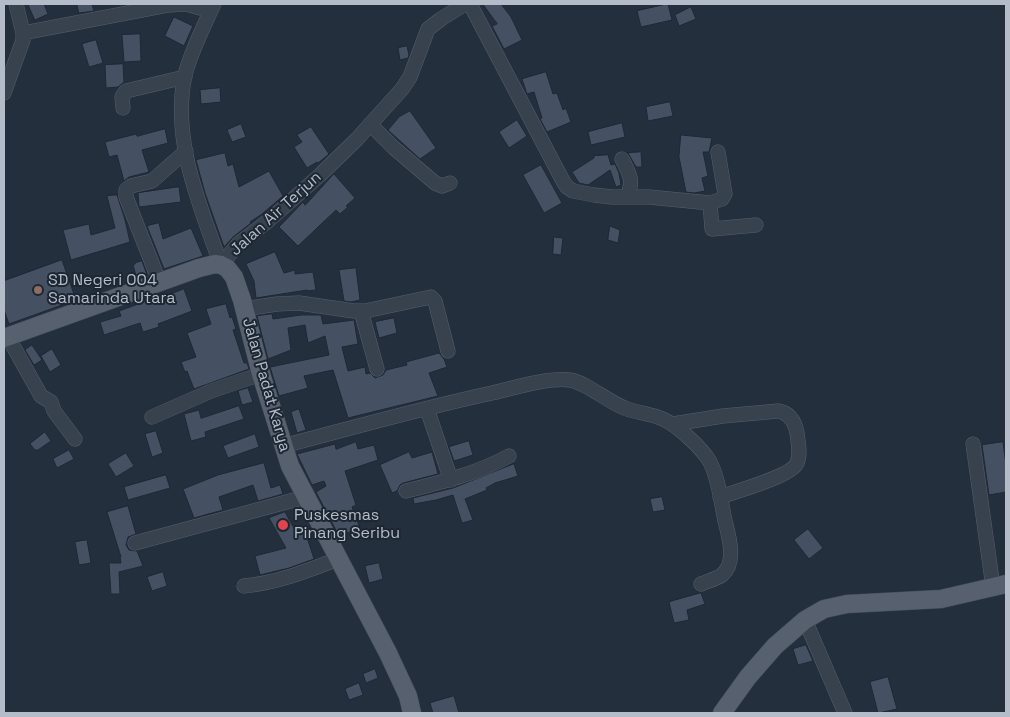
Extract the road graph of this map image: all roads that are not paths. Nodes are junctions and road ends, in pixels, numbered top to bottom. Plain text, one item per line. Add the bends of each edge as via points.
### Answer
1 (16, 4) edge
2 (99, 4) edge
3 (465, 4) edge
4 (470, 4) edge
5 (213, 7) edge
6 (104, 18) junction
7 (23, 33) junction
8 (185, 77) junction
9 (4, 93) edge
10 (123, 108) dead end
11 (370, 124) junction
12 (186, 151) junction
13 (718, 152) dead end
14 (622, 159) dead end
15 (450, 183) dead end
16 (627, 197) junction
17 (710, 203) junction
18 (756, 225) dead end
19 (221, 265) junction
20 (159, 281) junction
21 (244, 309) junction
22 (361, 311) junction
23 (6, 337) edge
24 (448, 351) dead end
25 (376, 369) dead end
26 (261, 374) junction
27 (426, 409) junction
28 (152, 417) dead end
29 (673, 424) junction
30 (75, 439) dead end
31 (973, 444) dead end
32 (283, 446) junction
33 (509, 456) dead end
34 (451, 480) junction
35 (406, 491) dead end
36 (305, 497) junction
37 (720, 497) junction
38 (135, 543) dead end
39 (338, 560) junction
40 (701, 584) dead end
41 (244, 586) dead end
42 (1000, 586) edge
43 (805, 620) junction
44 (412, 713) edge
45 (722, 713) edge
46 (844, 713) edge

1 - 7 street
2 - 6 street
3 - 11 street, Jalan Air Terjun via 428,28 410,77
4 - 16 street via 567,187 580,193
5 - 6 street via 180,4
5 - 8 street, Jalan Air Terjun
6 - 7 street
7 - 9 street via 21,49
8 - 10 street via 126,91 122,96
8 - 12 street, Jalan Air Terjun via 182,104
11 - 15 street via 436,183 441,186
11 - 19 street, Jalan Air Terjun via 320,175 238,244
12 - 19 street, Jalan Air Terjun via 198,201
12 - 20 street via 152,181 126,190
13 - 17 street via 725,194 722,200
14 - 16 street via 632,185
16 - 17 street
17 - 18 street via 712,229
19 - 20 main road via 199,268
19 - 21 main road, Jalan Padat Karya via 234,277
20 - 23 main road
21 - 22 street via 299,303
21 - 26 main road, Jalan Padat Karya
22 - 24 street via 433,298
22 - 25 street
23 - 30 street via 42,396 51,402
26 - 28 street via 211,391
26 - 32 main road, Jalan Padat Karya
27 - 29 street via 512,388 570,380 618,406
27 - 32 street
27 - 34 street
29 - 37 street via 708,459
29 - 37 street via 778,411 785,412 792,420 799,446 794,468 781,476
31 - 42 street
32 - 36 main road, Jalan Padat Karya
33 - 34 street
34 - 35 street
36 - 38 street
36 - 39 main road, Jalan Padat Karya
37 - 40 street via 731,550 729,564 720,576
39 - 41 street via 289,577
39 - 44 main road, Jalan Padat Karya via 388,653 408,696
42 - 43 main road via 941,599 840,604
43 - 45 main road via 775,646
43 - 46 street

